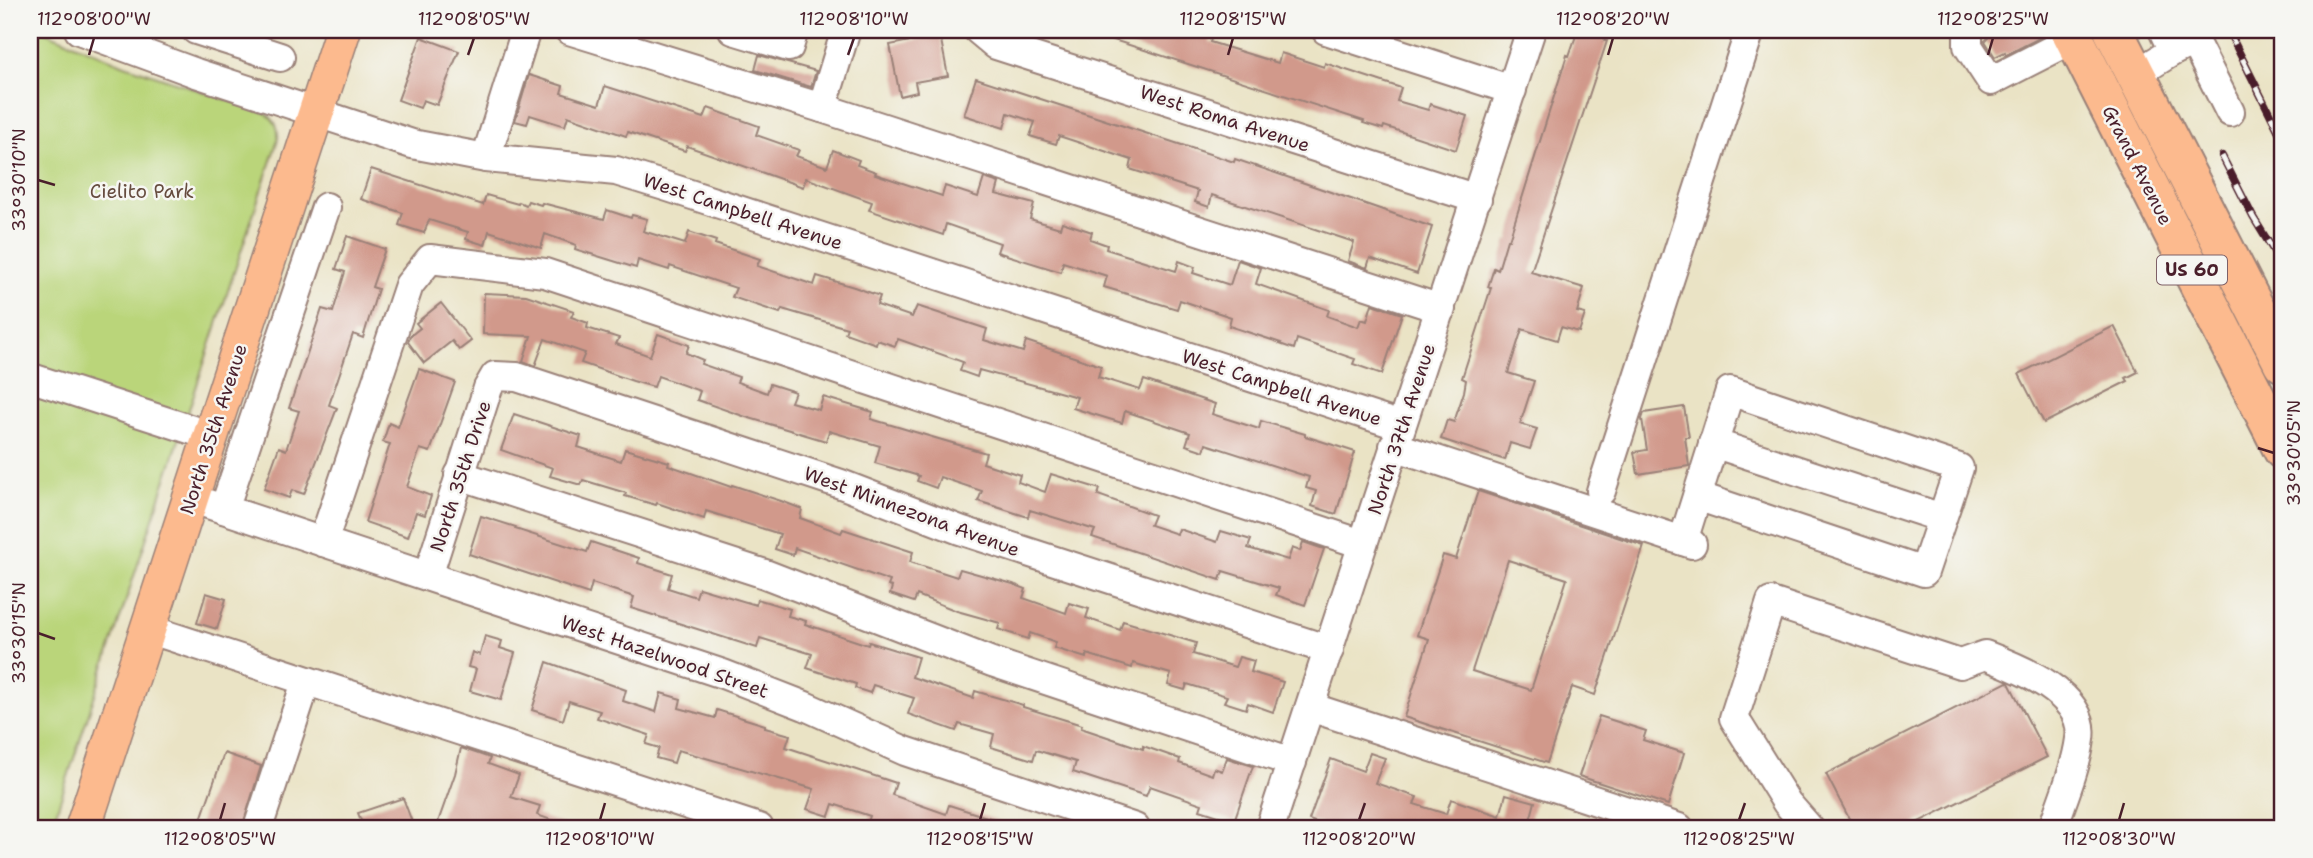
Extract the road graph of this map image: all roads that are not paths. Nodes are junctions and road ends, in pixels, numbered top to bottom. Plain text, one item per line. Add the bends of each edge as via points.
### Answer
1 (79, 30) edge
2 (196, 30) edge
3 (343, 30) edge
4 (526, 30) edge
5 (569, 30) edge
6 (733, 30) edge
7 (794, 30) edge
8 (846, 30) edge
9 (978, 30) edge
10 (1326, 30) edge
11 (1531, 30) edge
12 (1750, 30) edge
13 (1968, 30) edge
14 (2113, 30) edge
15 (2072, 34) edge
16 (2168, 40) edge
17 (280, 57) dead end
18 (2136, 74) junction
19 (1512, 90) junction
20 (2100, 91) junction
21 (822, 108) junction
22 (317, 113) junction
23 (2230, 113) dead end
24 (486, 158) junction
25 (1477, 199) junction
26 (326, 207) dead end
27 (1441, 309) junction
28 (2283, 363) edge
29 (495, 376) joint
30 (35, 379) dead end
31 (211, 436) junction
32 (1397, 436) junction
33 (1713, 443) junction
34 (2283, 450) edge
35 (459, 475) junction
36 (1601, 491) dead end
37 (1697, 496) junction
38 (190, 499) junction
39 (224, 509) junction
40 (1942, 518) junction
41 (323, 542) junction
42 (1362, 544) junction
43 (428, 576) junction
44 (148, 629) junction
45 (1329, 650) junction
46 (306, 682) junction
47 (1310, 707) junction
48 (1292, 762) junction
49 (83, 828) edge
50 (258, 828) edge
51 (759, 828) edge
52 (1135, 828) edge
53 (1270, 828) edge
54 (1679, 828) edge
55 (1809, 828) edge
56 (2053, 828) edge

1 - 22 street, West Campbell Avenue
2 - 17 street
3 - 22 main road, North 35th Avenue
4 - 24 street
5 - 21 street
6 - 7 street via 789,47
8 - 21 street
9 - 25 street, West Roma Avenue via 996,45
10 - 19 street
11 - 19 street, North 37th Avenue
12 - 36 street
13 - 15 street via 1968,46 1991,81
14 - 18 highway, Grand Avenue / US 60
15 - 20 highway, Grand Avenue / US 60
16 - 18 street
16 - 23 street via 2194,41
18 - 20 highway
18 - 28 highway, Grand Avenue / US 60
19 - 25 street, North 37th Avenue
20 - 34 highway, Grand Avenue / US 60
21 - 27 street
22 - 24 street, West Campbell Avenue via 412,144
22 - 31 main road, North 35th Avenue
24 - 32 street, West Campbell Avenue via 616,171
25 - 27 street, North 37th Avenue
26 - 39 street
27 - 32 street, North 37th Avenue
29 - 35 street, North 35th Drive
29 - 45 street, West Minnezona Avenue via 517,377 841,484 960,530
30 - 31 street
31 - 38 main road, North 35th Avenue
32 - 37 street, West Campbell Avenue via 1688,542
32 - 42 street, North 37th Avenue
33 - 37 street
33 - 40 street
33 - 40 street via 1730,391 1959,468
35 - 43 street, North 35th Drive
35 - 48 street via 765,574 992,662
37 - 40 street via 1924,572
38 - 39 street, West Hazelwood Street
38 - 44 main road, North 35th Avenue
39 - 41 street, West Hazelwood Street
41 - 42 street via 409,285 430,259 545,273
41 - 43 street, West Hazelwood Street
42 - 45 street, North 37th Avenue
43 - 52 street, West Hazelwood Street via 723,674 905,751
44 - 46 street
44 - 49 main road, North 35th Avenue
45 - 47 street, North 37th Avenue
46 - 50 street
46 - 51 street
47 - 48 street, North 37th Avenue
47 - 54 street
48 - 53 street, North 37th Avenue
55 - 56 street via 1787,803 1734,718 1771,603 1960,664 1985,654 2023,670 2059,693 2074,709 2081,736

